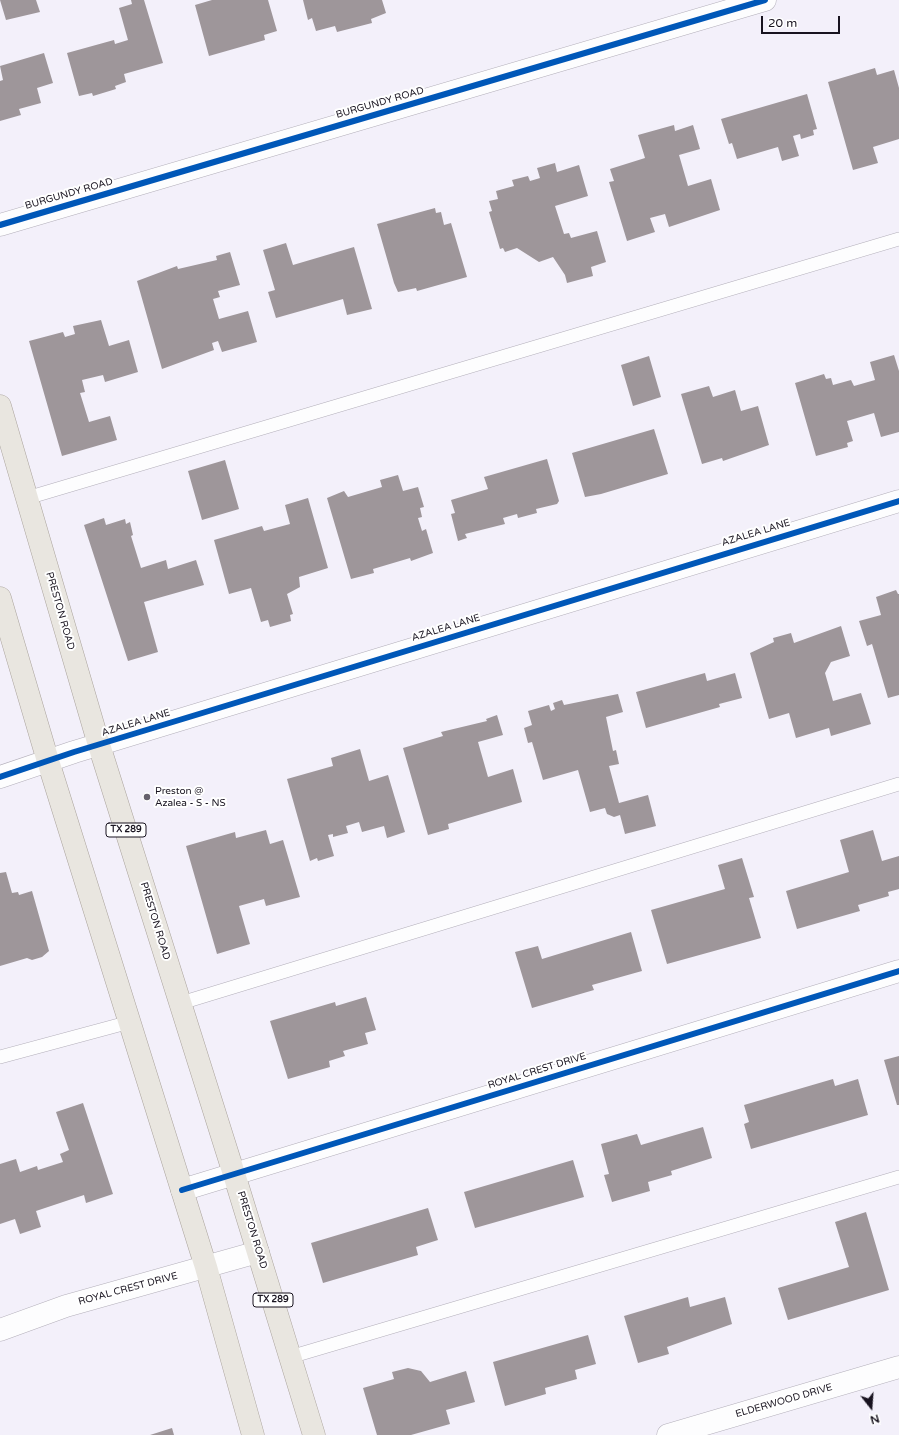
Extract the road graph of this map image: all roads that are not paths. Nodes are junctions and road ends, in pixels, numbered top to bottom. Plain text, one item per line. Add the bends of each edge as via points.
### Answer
1 (765, 0) edge
2 (0, 225) edge
3 (899, 239) edge
4 (0, 406) edge
5 (27, 498) junction
6 (899, 501) edge
7 (0, 598) edge
8 (99, 745) junction
9 (48, 761) junction
10 (0, 777) edge
11 (899, 784) edge
12 (899, 971) edge
13 (181, 1003) junction
14 (130, 1022) junction
15 (0, 1057) edge
16 (234, 1174) junction
17 (899, 1177) edge
18 (182, 1190) junction
19 (258, 1252) junction
20 (206, 1268) junction
21 (0, 1330) edge
22 (290, 1357) junction
23 (899, 1367) edge
24 (253, 1435) edge
25 (314, 1435) edge
26 (668, 1435) edge

1 - 2 street, BURGUNDY ROAD
3 - 5 lane
4 - 5 main road, PRESTON ROAD / TX 289
5 - 8 main road, PRESTON ROAD / TX 289
6 - 8 street, AZALEA LANE
7 - 9 main road
8 - 9 street, AZALEA LANE
8 - 13 main road, PRESTON ROAD / TX 289
9 - 10 street, AZALEA LANE
9 - 14 main road
11 - 13 lane
12 - 16 street, ROYAL CREST DRIVE
13 - 16 main road, PRESTON ROAD / TX 289
14 - 15 lane
14 - 18 main road
16 - 18 street, ROYAL CREST DRIVE
16 - 19 main road, PRESTON ROAD / TX 289
17 - 22 lane
18 - 20 main road
19 - 20 street, ROYAL CREST DRIVE
19 - 22 main road, PRESTON ROAD / TX 289
20 - 21 street, ROYAL CREST DRIVE via 66,1306
20 - 24 main road
22 - 25 main road, PRESTON ROAD / TX 289
23 - 26 street, ELDERWOOD DRIVE

